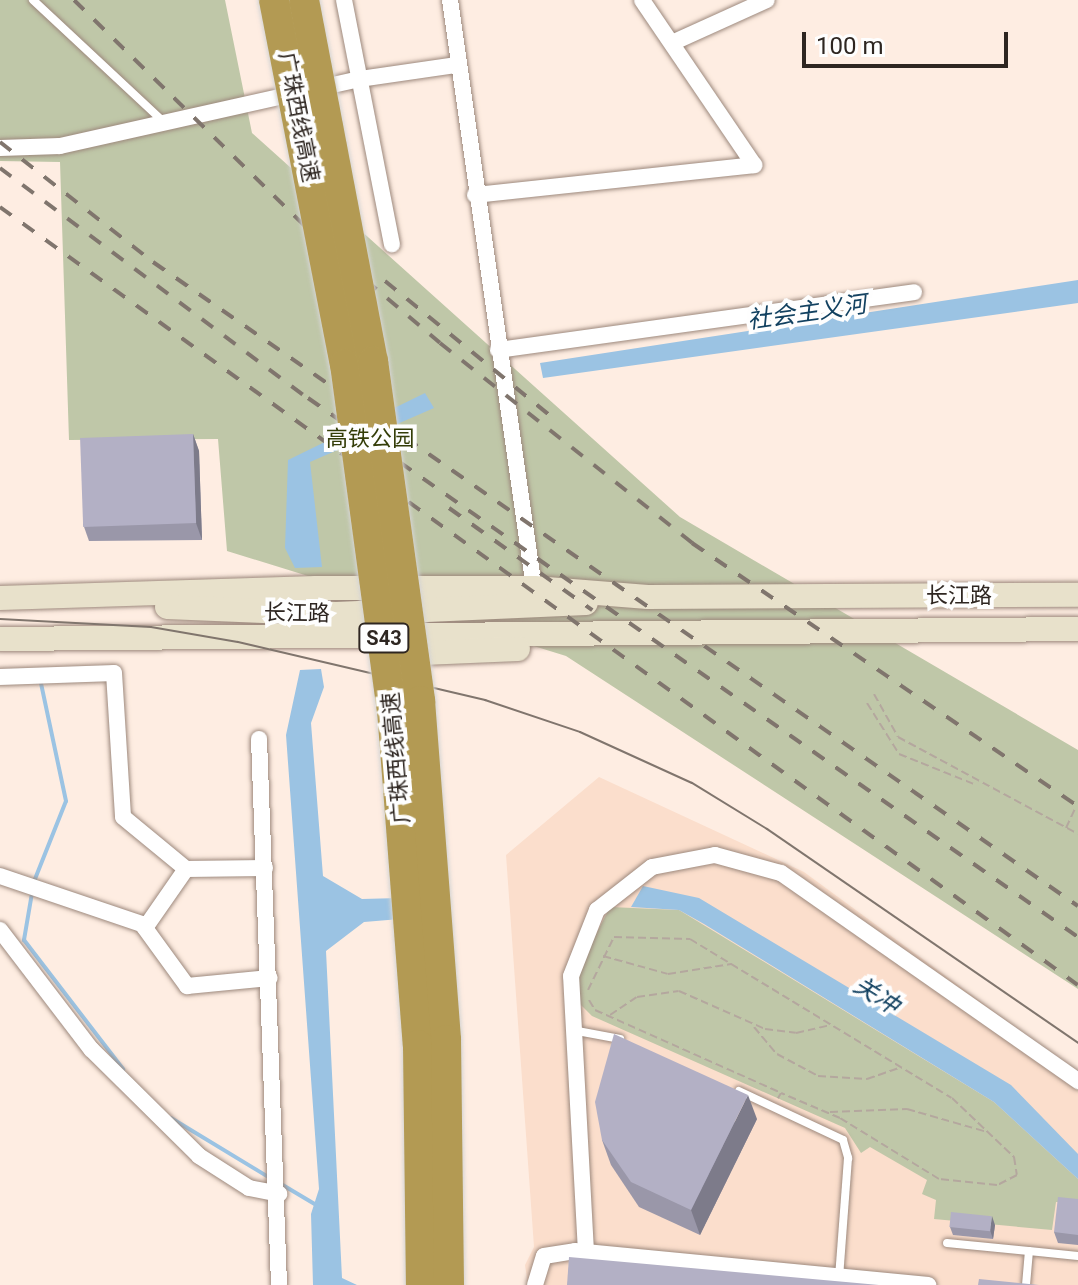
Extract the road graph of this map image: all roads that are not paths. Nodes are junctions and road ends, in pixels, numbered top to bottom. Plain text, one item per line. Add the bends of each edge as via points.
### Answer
1 (33, 0) edge
2 (274, 0) edge
3 (304, 0) edge
4 (344, 0) edge
5 (450, 0) edge
6 (642, 0) edge
7 (767, 0) edge
8 (672, 43) junction
9 (456, 65) junction
10 (360, 79) junction
11 (166, 123) junction
12 (0, 148) edge
13 (475, 195) junction
14 (392, 244) dead end
15 (914, 292) dead end
16 (498, 350) junction
17 (534, 588) junction
18 (1078, 595) edge
19 (648, 597) junction
20 (0, 598) edge
21 (42, 599) junction
22 (1078, 629) edge
23 (0, 639) edge
24 (0, 677) edge
25 (259, 739) dead end
26 (265, 868) junction
27 (186, 869) junction
28 (8, 878) edge
29 (145, 928) junction
30 (0, 930) edge
31 (270, 978) junction
32 (571, 1030) junction
33 (635, 1045) edge
34 (1078, 1081) edge
35 (732, 1088) edge
36 (279, 1193) junction
37 (947, 1243) dead end
38 (1029, 1251) junction
39 (586, 1252) junction
40 (1078, 1256) edge
41 (839, 1277) junction
42 (279, 1285) edge
43 (421, 1285) edge
44 (449, 1285) edge
45 (535, 1285) edge
46 (928, 1285) edge
47 (1026, 1285) edge

1 - 11 lane
2 - 43 highway, 广珠西线高速 / S43, bridge via 345,364 391,695 418,1045
3 - 44 highway, 广珠西线高速 / S43, bridge via 373,361 420,701 447,1056
4 - 10 street
5 - 9 street
6 - 8 street
7 - 8 street
8 - 13 street via 754,165
9 - 10 street
9 - 13 street
10 - 11 street
10 - 14 street
11 - 12 street via 60,146
13 - 16 street
15 - 16 street
16 - 17 street
17 - 19 main road, 长江路
17 - 21 main road, 长江路
18 - 19 main road, 长江路
19 - 21 main road, 长江路 via 494,611 336,614
20 - 21 main road, 长江路
22 - 23 main road, 长江路
24 - 27 street via 114,673 123,817
25 - 26 street
26 - 27 street
26 - 31 street
27 - 29 street
28 - 29 street
29 - 31 street via 187,986
30 - 36 street via 91,1049 199,1156 249,1188
31 - 36 street
32 - 33 lane via 590,1029
32 - 34 street via 575,954 597,910 652,867 715,855 758,863 796,882
32 - 39 street
35 - 41 lane via 836,1134 847,1148
36 - 42 street
37 - 38 lane
38 - 40 lane
38 - 47 lane
39 - 41 street
39 - 45 street via 544,1256
41 - 46 street

